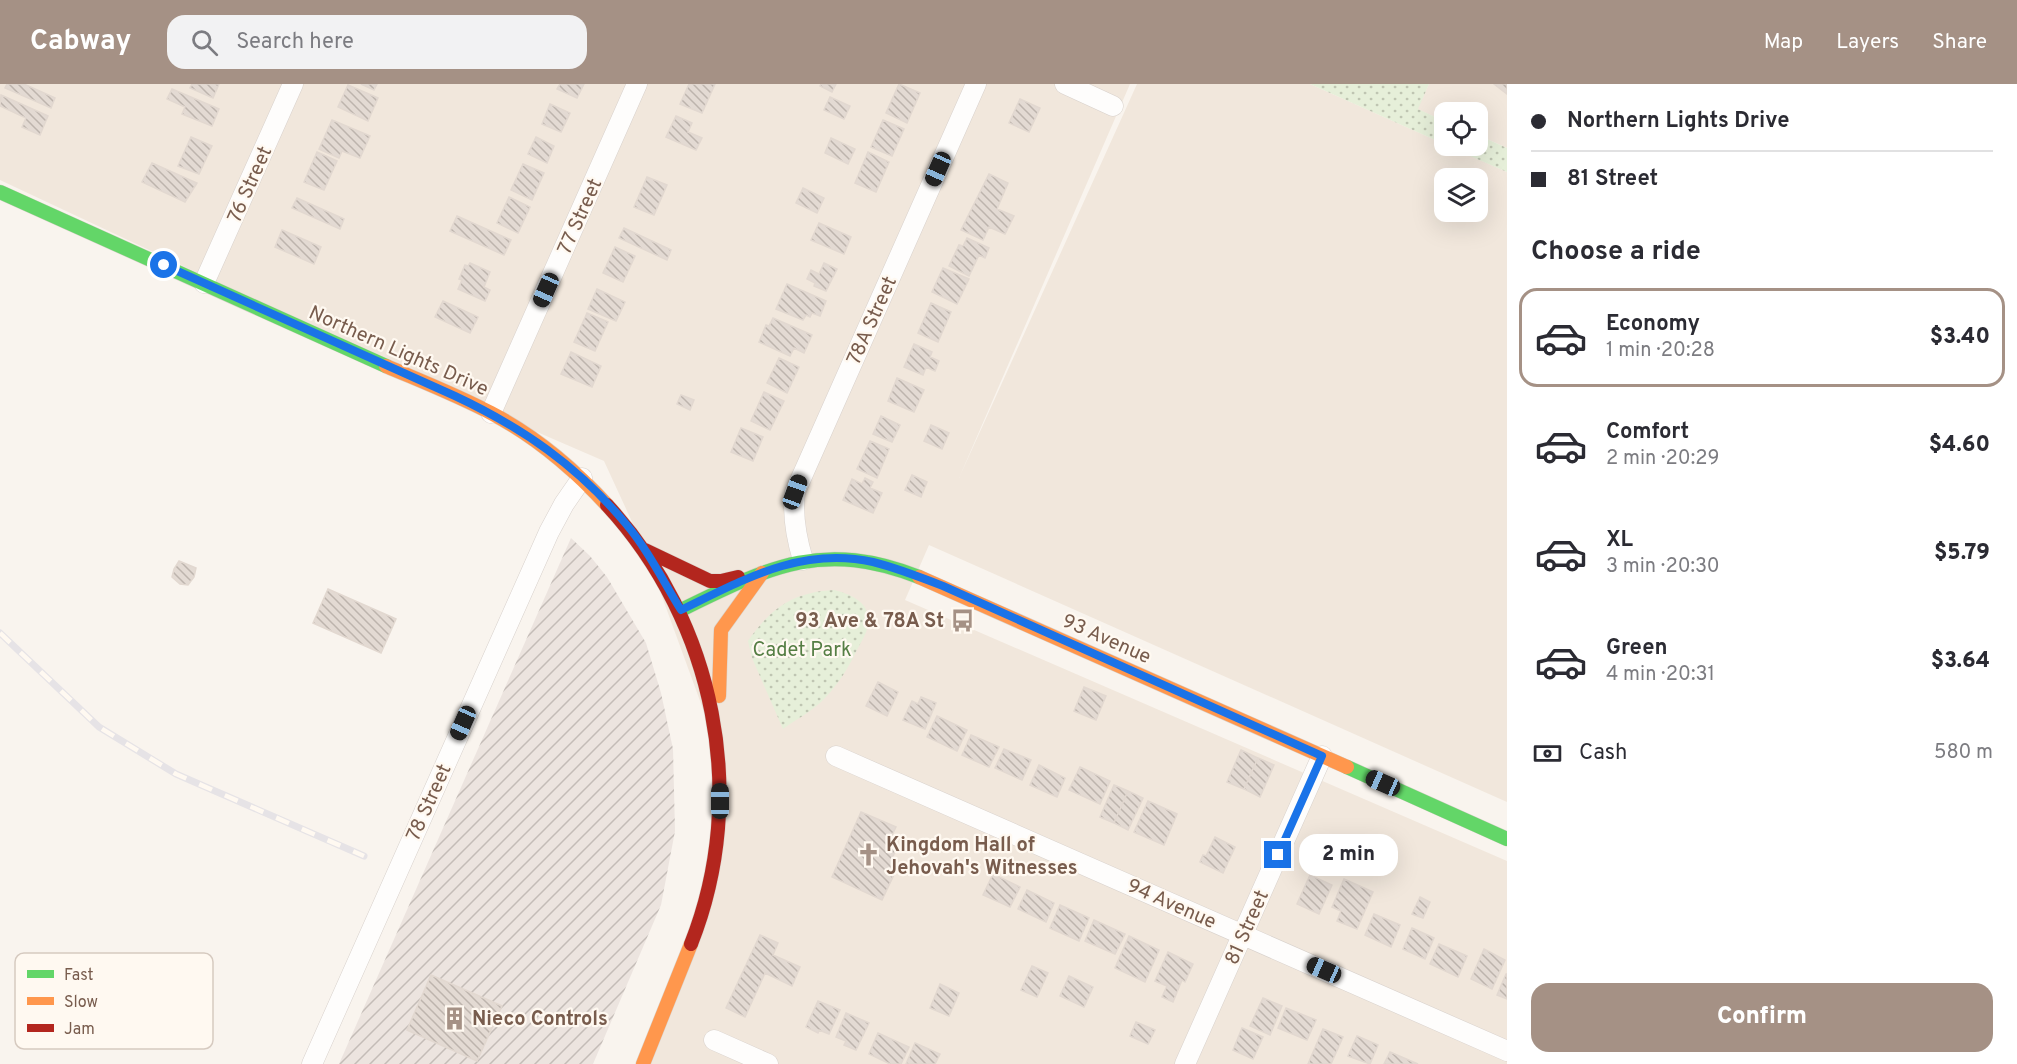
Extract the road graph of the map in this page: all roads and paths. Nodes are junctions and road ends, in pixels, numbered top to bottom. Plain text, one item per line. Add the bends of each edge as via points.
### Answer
1 (293, 84) edge
2 (637, 84) edge
3 (976, 84) edge
4 (1065, 84) edge
5 (1113, 106) dead end
6 (0, 192) edge
7 (204, 283) junction
8 (491, 413) junction
9 (582, 478) junction
10 (645, 550) junction
11 (803, 560) junction
12 (764, 572) junction
13 (681, 610) junction
14 (718, 753) junction
15 (836, 756) dead end
16 (1322, 756) junction
17 (1507, 839) edge
18 (1244, 934) junction
19 (714, 1040) dead end
20 (1507, 1051) edge
21 (312, 1064) edge
22 (643, 1064) edge
23 (768, 1064) edge
24 (1185, 1064) edge

1 - 7 street, 76 Street
2 - 8 street, 77 Street
3 - 11 street, 78A Street via 795,492 796,536
4 - 5 street
6 - 7 main road, Northern Lights Drive
7 - 8 main road, Northern Lights Drive
8 - 9 main road, Northern Lights Drive via 541,443
9 - 10 main road, Northern Lights Drive
9 - 21 street, 78 Street via 549,532
10 - 12 main road via 710,581
10 - 13 main road, Northern Lights Drive
11 - 12 main road, 93 Avenue
11 - 16 main road, 93 Avenue via 855,559 901,570
12 - 13 main road, 93 Avenue
12 - 14 main road via 721,630
13 - 14 main road, Northern Lights Drive via 702,667
14 - 22 main road, Northern Lights Drive via 719,831 709,888 692,942
15 - 18 street, 94 Avenue
16 - 17 main road, 93 Avenue
16 - 18 street, 81 Street
18 - 20 street, 94 Avenue
18 - 24 street, 81 Street
19 - 23 street

